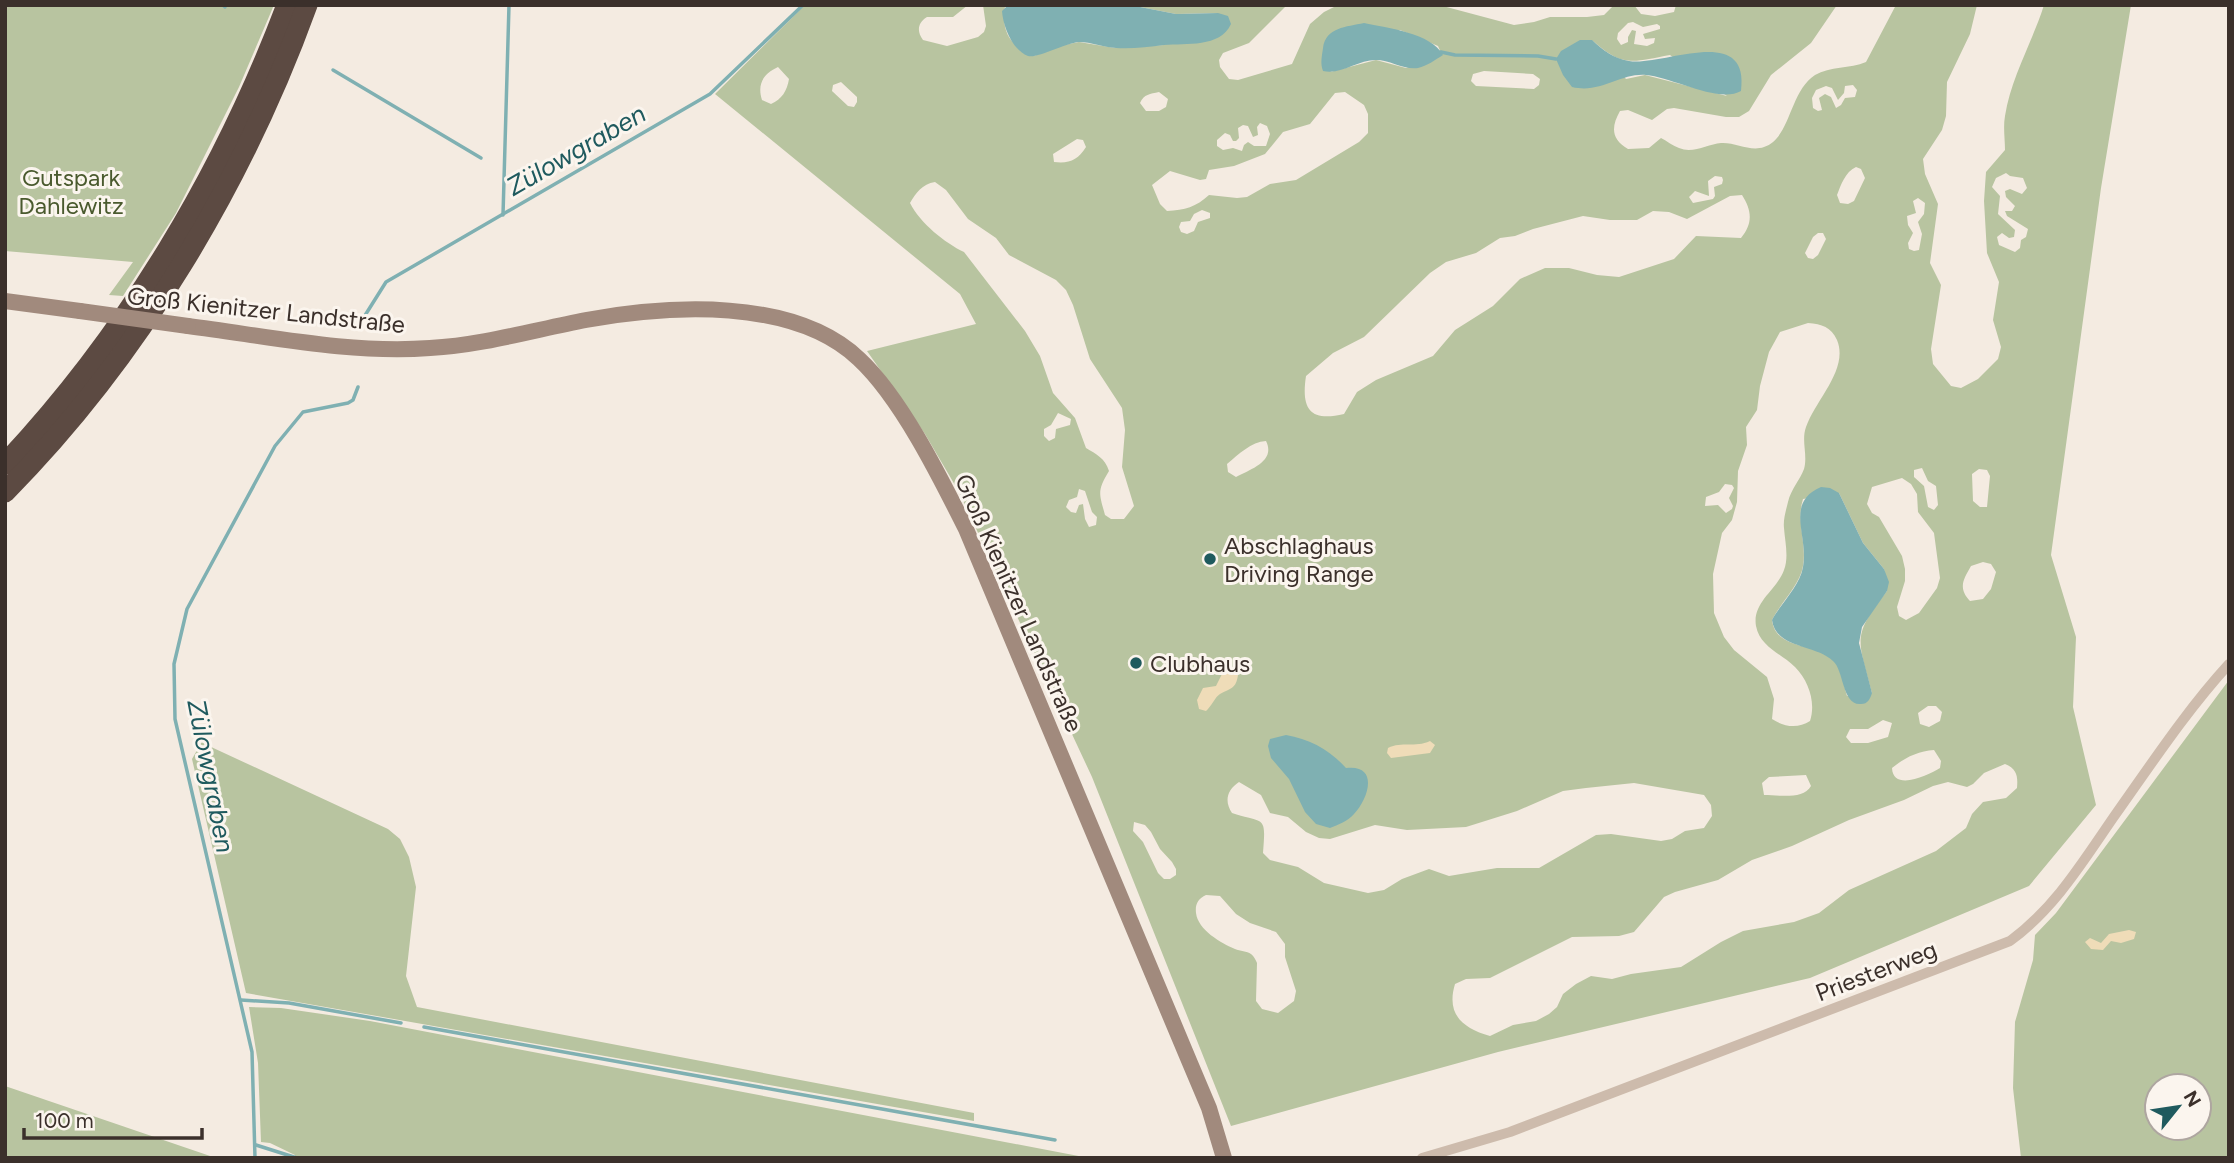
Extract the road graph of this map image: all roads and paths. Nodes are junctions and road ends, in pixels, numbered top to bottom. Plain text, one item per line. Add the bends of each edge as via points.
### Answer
1 (287, 5) edge
2 (307, 5) edge
3 (5, 301) edge
4 (5, 464) edge
5 (5, 492) edge
6 (2229, 664) edge
7 (1223, 1151) edge
8 (1422, 1158) edge

1 - 4 highway via 222,153 159,263 68,391
2 - 5 highway via 265,109 184,260 83,403
3 - 7 main road, Groß Kienitzer Landstraße, bridge via 359,348 466,344 615,315 708,311 785,318 809,325 840,343 889,394 966,528
6 - 8 street, Priesterweg via 2075,874 2029,927 2010,941 1510,1132

